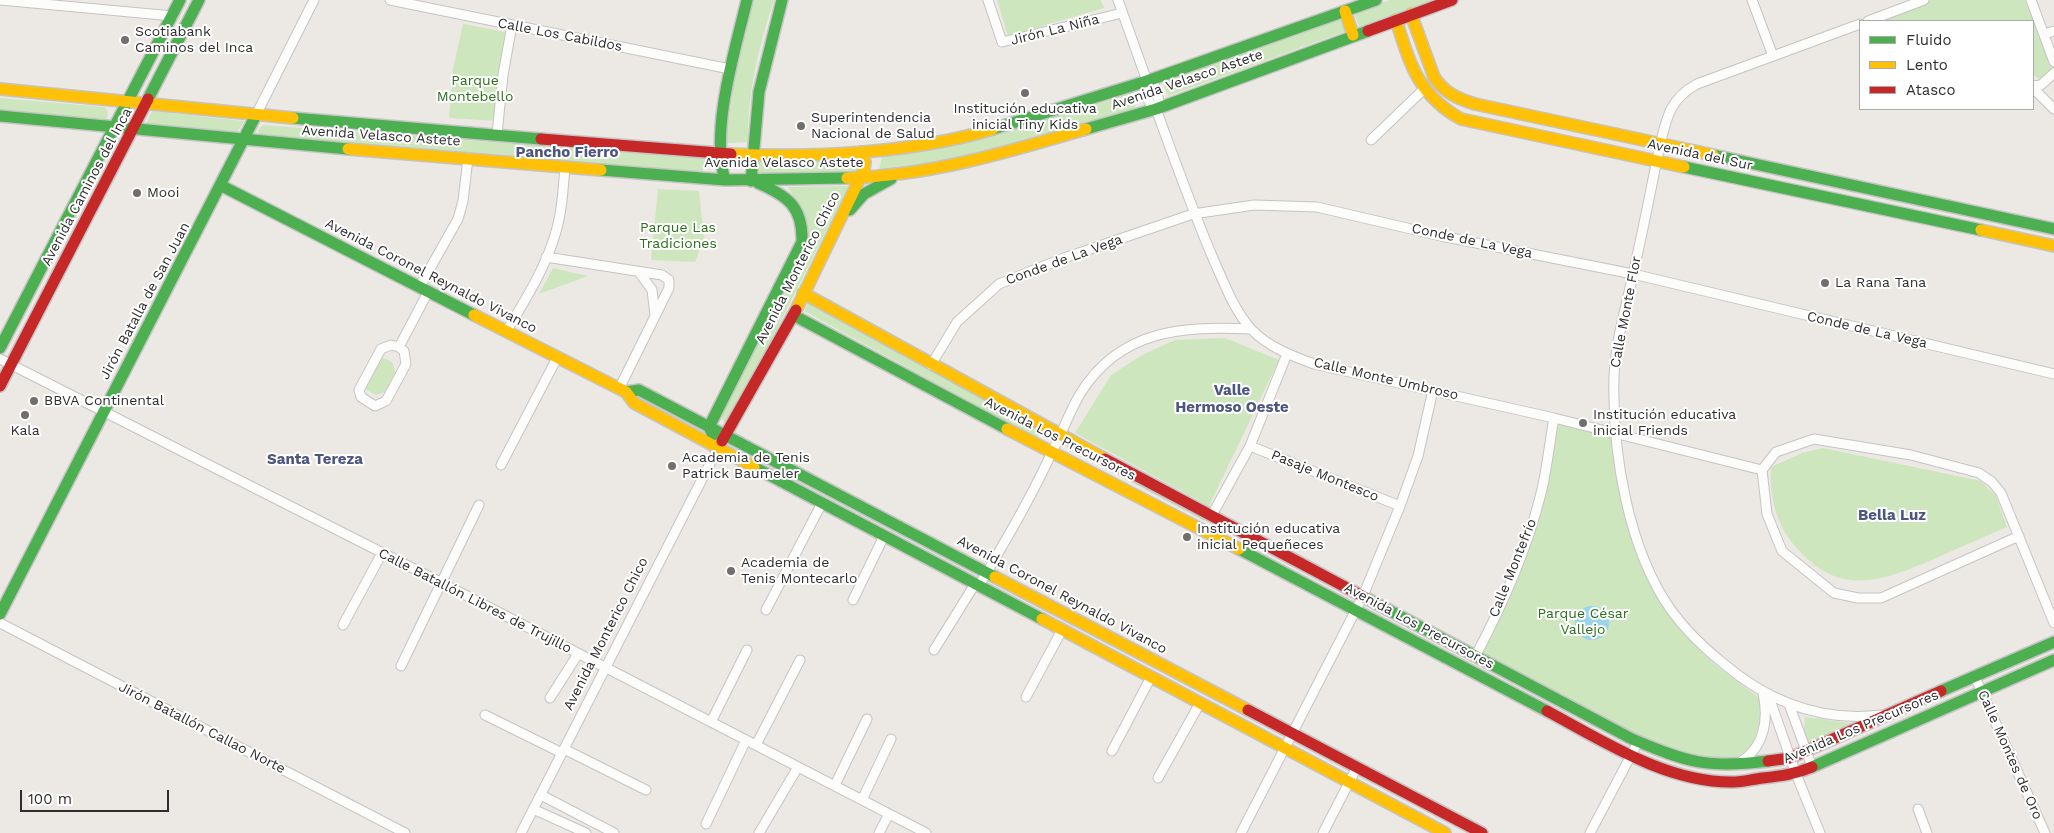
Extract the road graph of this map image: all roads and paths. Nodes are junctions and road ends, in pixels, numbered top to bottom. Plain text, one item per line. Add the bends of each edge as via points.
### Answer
1 (0, 0) edge
2 (110, 0) edge
3 (180, 0) edge
4 (199, 0) edge
5 (314, 0) edge
6 (390, 0) edge
7 (747, 0) edge
8 (782, 0) edge
9 (988, 0) edge
10 (1118, 0) edge
11 (1376, 0) edge
12 (1452, 0) edge
13 (1752, 0) edge
14 (1924, 0) edge
15 (2031, 0) edge
16 (109, 10) junction
17 (1344, 11) junction
18 (1122, 13) junction
19 (1410, 14) junction
20 (173, 16) junction
21 (1396, 20) junction
22 (1871, 20) edge
23 (1859, 24) edge
24 (512, 25) junction
25 (1859, 29) edge
26 (1846, 30) junction
27 (2054, 31) edge
28 (2044, 34) junction
29 (1353, 35) junction
30 (1773, 56) junction
31 (2054, 62) edge
32 (730, 69) junction
33 (2054, 72) edge
34 (1147, 81) junction
35 (2034, 87) edge
36 (2034, 88) edge
37 (0, 90) edge
38 (1423, 90) junction
39 (128, 101) junction
40 (148, 103) junction
41 (1156, 109) junction
42 (2054, 109) edge
43 (256, 115) junction
44 (0, 116) edge
45 (115, 127) junction
46 (134, 128) junction
47 (497, 134) junction
48 (1371, 140) dead end
49 (244, 141) junction
50 (1660, 145) junction
51 (860, 152) junction
52 (720, 154) junction
53 (752, 156) junction
54 (468, 158) junction
55 (1657, 162) junction
56 (565, 167) junction
57 (904, 173) junction
58 (860, 179) junction
59 (725, 180) junction
60 (751, 181) junction
61 (222, 186) junction
62 (1917, 199) junction
63 (1193, 214) junction
64 (1913, 216) junction
65 (2054, 229) edge
66 (828, 244) junction
67 (2054, 246) edge
68 (546, 258) junction
69 (639, 272) junction
70 (1633, 274) junction
71 (424, 290) junction
72 (803, 294) junction
73 (1240, 313) junction
74 (793, 315) junction
75 (656, 316) junction
76 (1233, 328) junction
77 (1251, 329) junction
78 (506, 332) junction
79 (399, 347) junction
80 (0, 348) edge
81 (1287, 354) junction
82 (557, 358) junction
83 (0, 359) edge
84 (11, 364) junction
85 (931, 365) junction
86 (2054, 374) edge
87 (0, 386) edge
88 (623, 390) junction
89 (1433, 390) junction
90 (103, 412) junction
91 (1554, 418) junction
92 (709, 427) junction
93 (1616, 433) junction
94 (1060, 434) junction
95 (725, 435) junction
96 (1250, 446) junction
97 (718, 448) junction
98 (1052, 453) junction
99 (501, 465) dead end
100 (1762, 470) junction
101 (822, 503) junction
102 (479, 506) dead end
103 (1400, 506) junction
104 (1212, 515) junction
105 (884, 536) junction
106 (2019, 536) junction
107 (382, 553) junction
108 (987, 573) junction
109 (442, 583) junction
110 (977, 585) junction
111 (1363, 596) junction
112 (852, 600) dead end
113 (766, 610) dead end
114 (1356, 610) junction
115 (0, 614) edge
116 (0, 623) edge
117 (2054, 623) edge
118 (343, 625) dead end
119 (1062, 630) junction
120 (2054, 642) edge
121 (747, 650) dead end
122 (934, 650) dead end
123 (1138, 652) junction
124 (578, 654) junction
125 (1475, 657) junction
126 (800, 660) dead end
127 (2054, 660) edge
128 (401, 666) dead end
129 (1130, 666) junction
130 (606, 668) junction
131 (1151, 677) junction
132 (1975, 677) junction
133 (1982, 692) junction
134 (1766, 695) junction
135 (1026, 697) dead end
136 (550, 698) dead end
137 (1200, 703) junction
138 (1790, 704) junction
139 (1894, 714) junction
140 (485, 715) dead end
141 (867, 719) dead end
142 (711, 722) junction
143 (1294, 734) junction
144 (891, 739) dead end
145 (746, 740) junction
146 (1638, 742) junction
147 (756, 745) junction
148 (1286, 749) junction
149 (563, 751) junction
150 (1112, 751) dead end
151 (1807, 752) junction
152 (1631, 756) junction
153 (1790, 758) junction
154 (1732, 766) junction
155 (798, 767) junction
156 (1357, 767) junction
157 (1812, 767) junction
158 (1796, 774) junction
159 (1158, 778) dead end
160 (1349, 782) junction
161 (835, 785) junction
162 (646, 790) dead end
163 (540, 796) junction
164 (862, 800) junction
165 (533, 809) junction
166 (1918, 809) dead end
167 (889, 814) junction
168 (706, 824) dead end
169 (405, 833) edge
170 (521, 833) edge
171 (586, 833) edge
172 (614, 833) edge
173 (759, 833) edge
174 (879, 833) edge
175 (926, 833) edge
176 (1241, 833) edge
177 (1323, 833) edge
178 (1446, 833) edge
179 (1482, 833) edge
180 (1590, 833) edge
181 (1820, 833) edge
182 (1927, 833) edge
183 (2045, 833) edge

1 - 16 street
2 - 16 street
3 - 20 street, Avenida Caminos del Inca
4 - 40 street, Avenida Caminos del Inca
5 - 43 street, Jirón Batalla de San Juan
6 - 24 street, Calle Los Cabildos
7 - 32 street
8 - 53 street via 759,92
9 - 18 street, Jirón La Niña via 1002,42
10 - 18 street, Calle Monte Umbroso
11 - 17 street, Avenida Velasco Astete
12 - 19 street, Avenida Velasco Astete
13 - 30 street
14 - 22 street
15 - 28 street
16 - 20 street
17 - 29 street
17 - 34 street, Avenida Velasco Astete
18 - 34 street, Calle Monte Umbroso
19 - 21 street, Avenida Velasco Astete
19 - 50 street, Avenida del Sur via 1432,70 1446,93 1475,104
20 - 39 street, Avenida Caminos del Inca
21 - 29 street, Avenida Velasco Astete
21 - 38 street, Avenida del Sur
23 - 26 street, Calle Monte Flor
24 - 32 street, Calle Los Cabildos
24 - 47 street
25 - 26 street, Calle Monte Flor
26 - 30 street, Calle Monte Flor
27 - 28 street
28 - 31 street
29 - 41 street, Avenida Velasco Astete
30 - 50 street, Calle Monte Flor via 1682,92 1667,118
32 - 52 street
33 - 35 street via 2041,85
34 - 41 street, Calle Monte Umbroso via 1144,89 1150,105
34 - 51 street, Avenida Velasco Astete via 970,136
36 - 42 street
37 - 39 street, Avenida Velasco Astete
38 - 48 street
38 - 55 street, Avenida del Sur via 1435,105 1461,119
39 - 40 street, Avenida Velasco Astete
39 - 45 street, Avenida Caminos del Inca
40 - 43 street, Avenida Velasco Astete
40 - 46 street, Avenida Caminos del Inca
41 - 57 street, Avenida Velasco Astete via 978,160
41 - 63 street, Calle Monte Umbroso
43 - 47 street, Avenida Velasco Astete
43 - 49 street, Jirón Batalla de San Juan
44 - 45 street, Avenida Velasco Astete
45 - 46 street, Avenida Velasco Astete
45 - 80 street, Avenida Caminos del Inca
46 - 49 street, Avenida Velasco Astete
46 - 84 street, Avenida Caminos del Inca
47 - 52 street, Avenida Velasco Astete
49 - 54 street, Avenida Velasco Astete
49 - 61 street, Jirón Batalla de San Juan
50 - 55 street, Calle Monte Flor
50 - 62 street, Avenida del Sur
51 - 53 street, Avenida Velasco Astete
51 - 58 street, Avenida Monterico Chico via 865,167
52 - 53 street, Avenida Velasco Astete
52 - 59 street
53 - 60 street
54 - 56 street, Avenida Velasco Astete
54 - 71 street via 458,219
55 - 64 street, Avenida del Sur
55 - 70 street, Calle Monte Flor
56 - 59 street, Avenida Velasco Astete
56 - 68 street via 560,215
57 - 58 street, Avenida Velasco Astete
57 - 66 street via 864,194
58 - 60 street, Avenida Velasco Astete
58 - 66 street, Avenida Monterico Chico
59 - 60 street, Avenida Velasco Astete
60 - 92 street, Avenida Monterico Chico via 784,195 792,203 801,222 802,242
61 - 71 street, Avenida Coronel Reynaldo Vivanco
61 - 90 street, Jirón Batalla de San Juan
62 - 64 street
62 - 65 street, Avenida del Sur
63 - 70 street, Conde de La Vega via 1254,205 1317,207 1441,236
63 - 73 street, Calle Monte Umbroso via 1231,300
63 - 85 street, Conde de La Vega via 999,284 957,322
64 - 67 street, Avenida del Sur
66 - 72 street, Avenida Monterico Chico
68 - 69 street
68 - 78 street
69 - 75 street via 652,290
69 - 75 street via 662,275 669,280 669,288
70 - 86 street, Conde de La Vega
70 - 93 street, Calle Monte Flor via 1614,378
71 - 78 street, Avenida Coronel Reynaldo Vivanco
71 - 79 street
72 - 74 street, Avenida Monterico Chico
72 - 85 street, Avenida Los Precursores
73 - 76 street
73 - 77 street, Calle Monte Umbroso
74 - 95 street, Avenida Monterico Chico
74 - 98 street, Avenida Los Precursores
75 - 88 street
76 - 77 street
76 - 94 street via 1179,330 1141,340 1113,357 1094,374 1081,392
77 - 81 street, Calle Monte Umbroso
78 - 82 street, Avenida Coronel Reynaldo Vivanco
79 - 79 street via 391,345 381,349 359,390 360,397 375,406 386,401 406,364 404,351
81 - 89 street, Calle Monte Umbroso via 1314,364
81 - 96 street
82 - 88 street, Avenida Coronel Reynaldo Vivanco
82 - 99 street
83 - 84 street, Calle Batallón Libres de Trujillo
84 - 87 street, Avenida Caminos del Inca
84 - 90 street, Calle Batallón Libres de Trujillo
85 - 94 street, Avenida Los Precursores
88 - 92 street, Avenida Coronel Reynaldo Vivanco via 639,390
88 - 97 street, Avenida Coronel Reynaldo Vivanco via 634,403
89 - 91 street, Calle Monte Umbroso
89 - 103 street via 1418,456
90 - 107 street, Calle Batallón Libres de Trujillo
90 - 115 street, Jirón Batalla de San Juan
91 - 93 street, Calle Monte Umbroso
91 - 125 street, Calle Montefrío via 1541,495 1530,534
92 - 95 street, Avenida Coronel Reynaldo Vivanco
92 - 97 street
93 - 100 street, Calle Monte Umbroso
93 - 134 street, Calle Monte Flor via 1627,503 1638,542 1670,609 1704,648
94 - 98 street
94 - 104 street, Avenida Los Precursores
95 - 97 street, Avenida Monterico Chico
95 - 108 street, Avenida Coronel Reynaldo Vivanco
96 - 103 street, Pasaje Montesco
96 - 104 street
97 - 101 street, Avenida Coronel Reynaldo Vivanco
97 - 130 street, Avenida Monterico Chico
98 - 108 street
98 - 114 street, Avenida Los Precursores
100 - 106 street via 1776,452 1814,439 1911,455 1964,468 1979,473 1996,488
100 - 106 street via 1767,514 1782,552 1834,593 1881,598
101 - 105 street, Avenida Coronel Reynaldo Vivanco
101 - 113 street
102 - 109 street
103 - 111 street
104 - 111 street, Avenida Los Precursores
105 - 110 street, Avenida Coronel Reynaldo Vivanco
105 - 112 street
106 - 117 street
107 - 109 street, Calle Batallón Libres de Trujillo
107 - 118 street
108 - 110 street
108 - 123 street, Avenida Coronel Reynaldo Vivanco
109 - 124 street, Calle Batallón Libres de Trujillo
109 - 128 street
110 - 119 street, Avenida Coronel Reynaldo Vivanco
110 - 122 street
111 - 114 street
111 - 125 street, Avenida Los Precursores
114 - 143 street
114 - 152 street, Avenida Los Precursores
116 - 169 street, Jirón Batallón Callao Norte
119 - 129 street, Avenida Coronel Reynaldo Vivanco
119 - 135 street
120 - 132 street, Avenida Los Precursores
121 - 142 street
123 - 129 street
123 - 143 street, Avenida Coronel Reynaldo Vivanco
124 - 130 street, Calle Batallón Libres de Trujillo
124 - 136 street
125 - 146 street, Avenida Los Precursores
126 - 147 street
127 - 133 street, Avenida Los Precursores
129 - 131 street, Avenida Coronel Reynaldo Vivanco
130 - 142 street, Calle Batallón Libres de Trujillo
130 - 149 street, Avenida Monterico Chico
131 - 137 street, Avenida Coronel Reynaldo Vivanco
131 - 150 street
132 - 133 street, Calle Montes de Oro
132 - 139 street, Avenida Los Precursores
133 - 157 street, Avenida Los Precursores
133 - 183 street, Calle Montes de Oro
134 - 138 street, Calle Monte Flor
134 - 153 street
134 - 154 street via 1766,722 1757,746 1752,754
137 - 148 street, Avenida Coronel Reynaldo Vivanco
137 - 159 street
138 - 139 street, Calle Monte Flor via 1811,712 1862,717
138 - 151 street
139 - 151 street, Avenida Los Precursores
140 - 149 street
141 - 161 street
142 - 145 street, Calle Batallón Libres de Trujillo
143 - 148 street
143 - 156 street, Avenida Coronel Reynaldo Vivanco
144 - 164 street
145 - 147 street, Calle Batallón Libres de Trujillo
145 - 168 street
146 - 152 street
146 - 154 street, Avenida Los Precursores via 1701,764
147 - 155 street, Calle Batallón Libres de Trujillo
148 - 160 street, Avenida Coronel Reynaldo Vivanco
148 - 176 street
149 - 162 street
149 - 163 street, Avenida Monterico Chico
151 - 153 street, Avenida Los Precursores
151 - 157 street
152 - 158 street, Avenida Los Precursores via 1669,771 1708,780 1750,781
152 - 180 street
153 - 154 street, Avenida Los Precursores
153 - 158 street
155 - 161 street, Calle Batallón Libres de Trujillo
155 - 173 street
156 - 160 street
156 - 179 street, Avenida Coronel Reynaldo Vivanco
157 - 158 street, Avenida Los Precursores
158 - 181 street
160 - 177 street
160 - 178 street, Avenida Coronel Reynaldo Vivanco
161 - 164 street, Calle Batallón Libres de Trujillo
163 - 165 street, Avenida Monterico Chico
163 - 172 street
164 - 167 street, Calle Batallón Libres de Trujillo
165 - 170 street, Avenida Monterico Chico
165 - 171 street
166 - 182 street
167 - 174 street
167 - 175 street, Calle Batallón Libres de Trujillo

